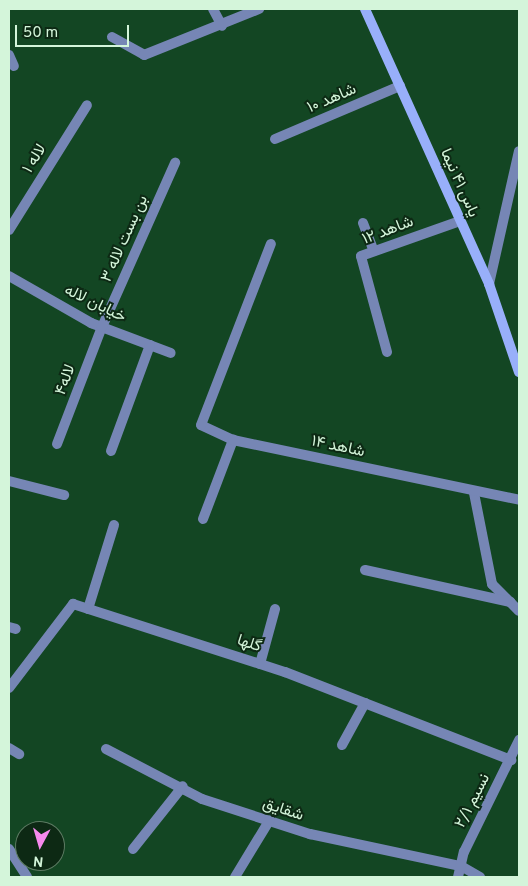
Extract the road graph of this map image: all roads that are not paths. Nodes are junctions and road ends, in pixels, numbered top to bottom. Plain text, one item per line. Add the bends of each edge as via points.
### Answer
1 (213, 9) edge
2 (259, 9) edge
3 (365, 9) edge
4 (222, 26) junction
5 (112, 37) dead end
6 (9, 55) edge
7 (14, 66) dead end
8 (400, 86) junction
9 (87, 105) dead end
10 (275, 139) dead end
11 (519, 150) edge
12 (175, 163) dead end
13 (460, 221) junction
14 (363, 223) dead end
15 (9, 230) edge
16 (271, 244) dead end
17 (374, 251) junction
18 (9, 276) edge
19 (489, 284) junction
20 (102, 327) junction
21 (150, 345) junction
22 (388, 352) dead end
23 (171, 353) dead end
24 (519, 372) edge
25 (233, 440) junction
26 (57, 444) dead end
27 (111, 451) dead end
28 (9, 481) edge
29 (474, 492) junction
30 (64, 495) dead end
31 (519, 500) edge
32 (203, 520) dead end
33 (114, 525) dead end
34 (365, 570) dead end
35 (511, 602) junction
36 (88, 609) junction
37 (275, 609) dead end
38 (519, 611) edge
39 (260, 664) junction
40 (9, 688) edge
41 (365, 703) junction
42 (519, 740) edge
43 (342, 744) dead end
44 (9, 748) edge
45 (106, 748) dead end
46 (19, 754) dead end
47 (511, 760) junction
48 (183, 786) junction
49 (269, 821) junction
50 (9, 849) edge
51 (133, 849) dead end
52 (461, 866) junction
53 (27, 877) edge
54 (235, 877) edge
55 (458, 877) edge
56 (480, 877) edge

1 - 4 street
2 - 4 street
3 - 8 street, یاس ۴۱ نیما
4 - 5 street via 144,56
6 - 7 street
8 - 10 street, شاهد ۱۰
8 - 13 street, یاس ۴۱ نیما
9 - 15 street, لاله ۱
11 - 19 street
12 - 20 street, بن بست لاله ۳
13 - 17 street, شاهد ۱۲
13 - 19 street, یاس ۴۱ نیما
14 - 17 street
16 - 25 street, شاهد ۱۴ via 201,426
17 - 22 street, شاهد ۱۲ via 361,256
18 - 20 street, خیابان لاله
19 - 24 street, یاس ۴۱ نیما
20 - 21 street, خیابان لاله
20 - 26 street, لاله۴
21 - 23 street, خیابان لاله
21 - 27 street
25 - 29 street, شاهد ۱۴
25 - 32 street
28 - 30 street
29 - 31 street, شاهد ۱۴
29 - 35 street via 492,584
33 - 36 street
34 - 35 street
35 - 38 street
36 - 39 street, گلها
36 - 40 street, گلها via 73,604
37 - 39 street
39 - 41 street, گلها
41 - 43 street
41 - 47 street, گلها
42 - 47 street, نسیم ۲/۱
44 - 46 street
45 - 48 street, شقایق
47 - 52 street, نسیم ۲/۱ via 464,852
48 - 49 street, شقایق via 202,799
48 - 51 street
49 - 52 street, شقایق via 310,834
49 - 54 street
50 - 53 street
52 - 55 street, نسیم ۲/۱
52 - 56 street, شقایق

